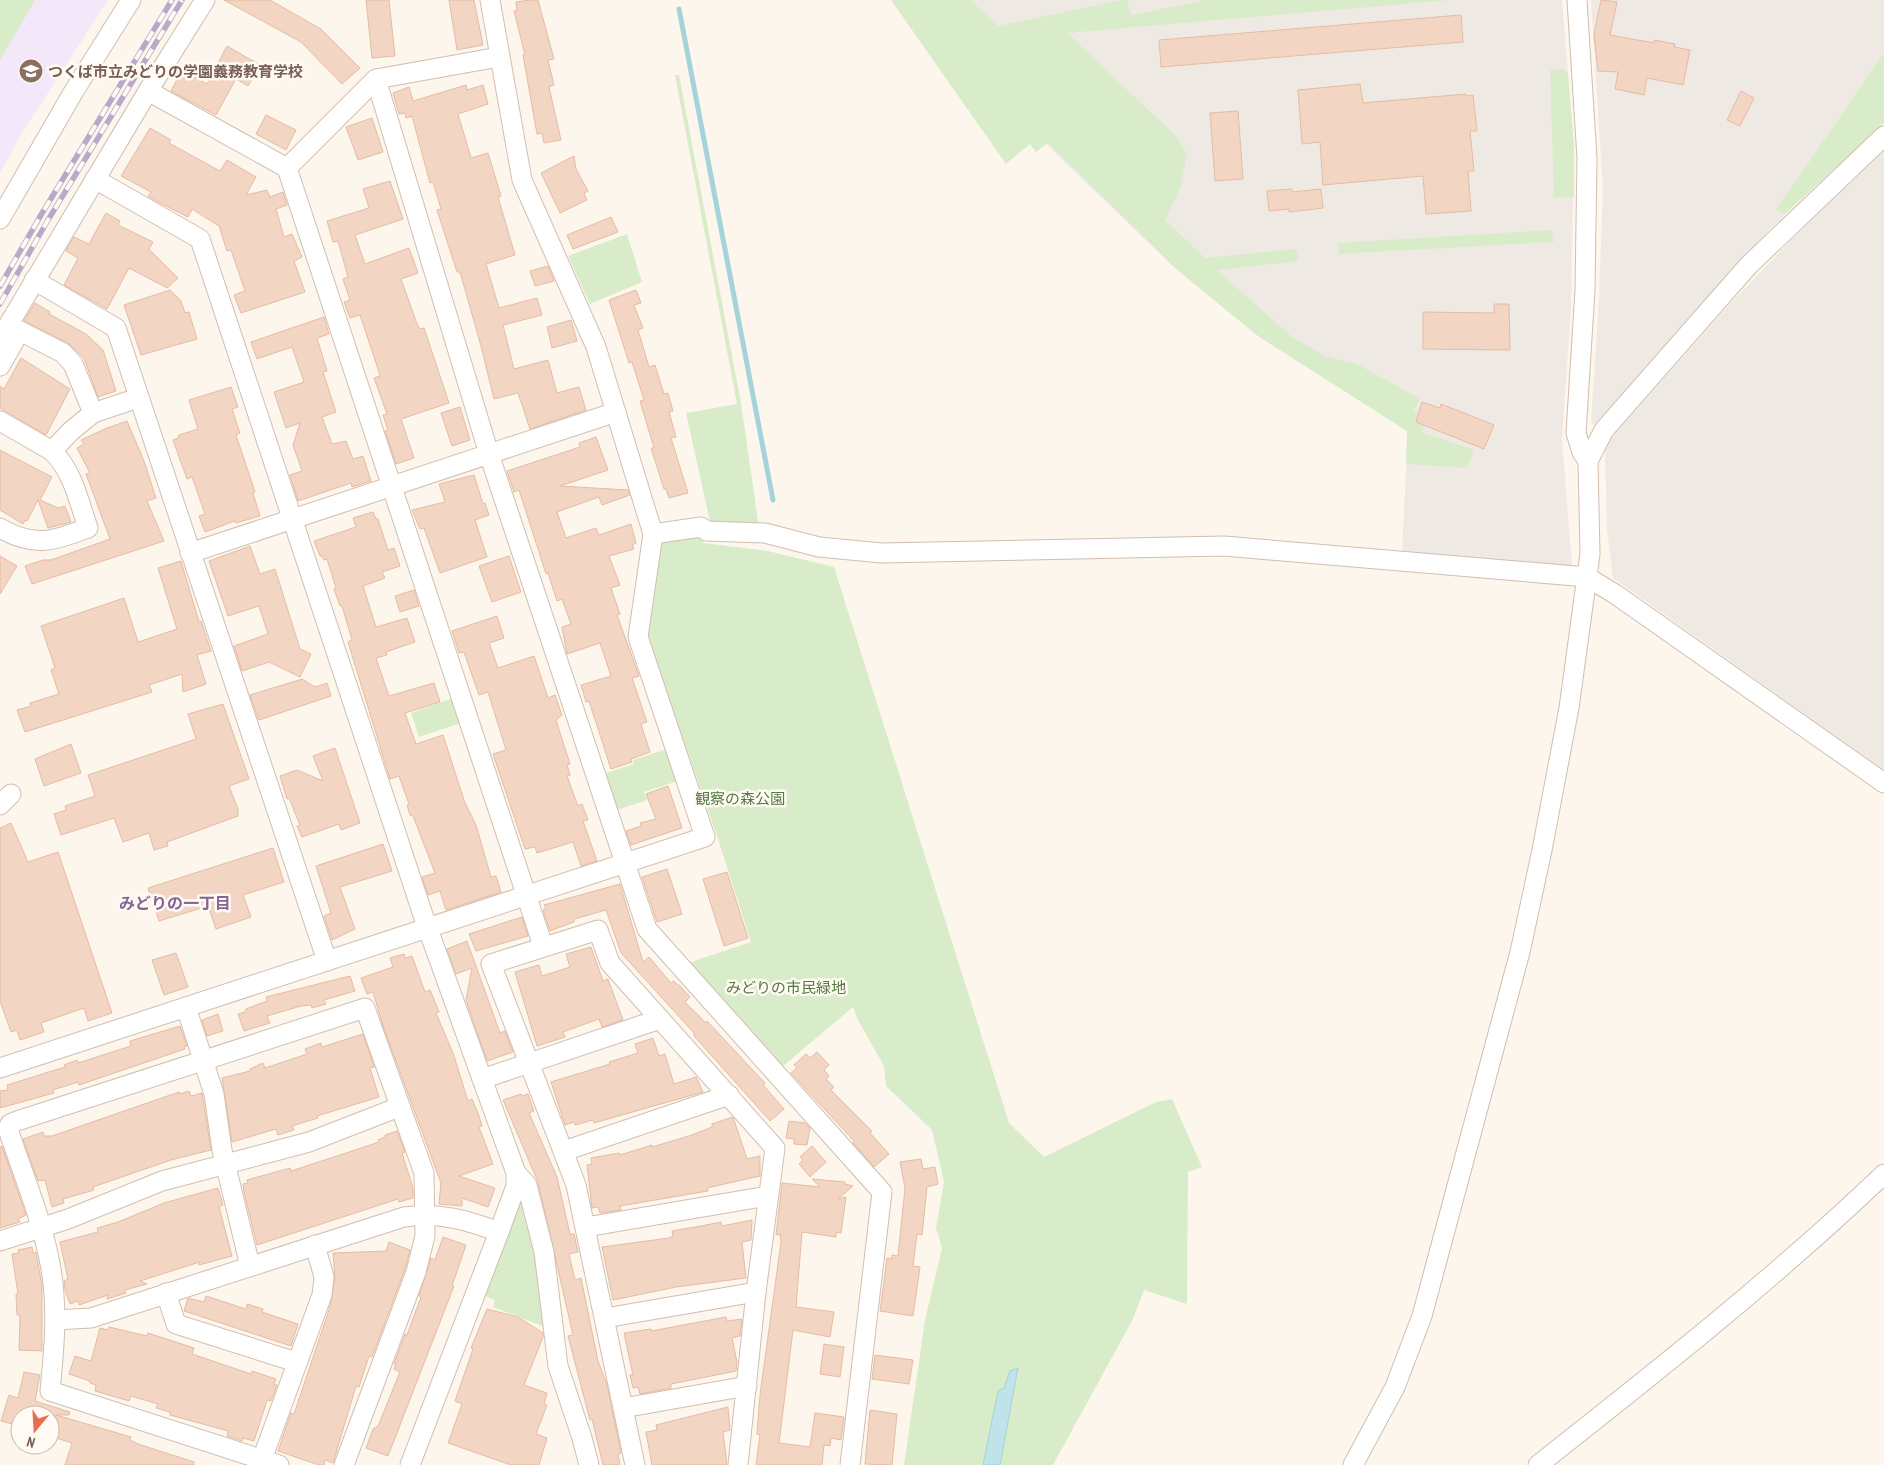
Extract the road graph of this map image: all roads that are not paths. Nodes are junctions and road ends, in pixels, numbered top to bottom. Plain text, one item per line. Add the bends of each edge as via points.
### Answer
1 (131, 0) edge
2 (205, 0) edge
3 (490, 0) edge
4 (1577, 0) edge
5 (499, 57) junction
6 (376, 78) junction
7 (148, 91) junction
8 (1884, 136) edge
9 (287, 168) junction
10 (95, 179) junction
11 (0, 219) edge
12 (34, 280) junction
13 (0, 339) edge
14 (0, 366) edge
15 (138, 398) junction
16 (93, 412) junction
17 (616, 412) junction
18 (0, 421) edge
19 (52, 451) junction
20 (489, 454) junction
21 (1588, 461) junction
22 (391, 487) junction
23 (293, 521) junction
24 (0, 528) edge
25 (653, 534) junction
26 (190, 553) junction
27 (1586, 578) junction
28 (1884, 783) edge
29 (625, 862) junction
30 (527, 894) junction
31 (427, 927) junction
32 (543, 946) junction
33 (327, 961) junction
34 (186, 1007) junction
35 (660, 1019) junction
36 (202, 1060) junction
37 (530, 1064) junction
38 (0, 1068) edge
39 (482, 1079) junction
40 (729, 1096) junction
41 (399, 1107) junction
42 (564, 1151) junction
43 (226, 1164) junction
44 (516, 1174) junction
45 (1884, 1174) edge
46 (768, 1196) junction
47 (425, 1214) junction
48 (586, 1227) junction
49 (41, 1229) junction
50 (499, 1232) junction
51 (0, 1241) edge
52 (315, 1245) junction
53 (250, 1266) junction
54 (756, 1292) junction
55 (166, 1293) junction
56 (605, 1318) junction
57 (55, 1320) junction
58 (296, 1362) junction
59 (747, 1386) junction
60 (623, 1408) junction
61 (267, 1463) edge
62 (344, 1465) edge
63 (410, 1465) edge
64 (589, 1465) edge
65 (635, 1465) edge
66 (738, 1465) edge
67 (850, 1465) edge
68 (1353, 1465) edge
69 (1538, 1465) edge

1 - 11 street
2 - 7 street
3 - 5 street
4 - 21 street via 1587,158 1585,290 1576,433
5 - 6 street
5 - 17 street via 522,180 596,347
6 - 9 street
6 - 20 street
7 - 9 street
7 - 10 street
8 - 21 street via 1741,273 1604,430
9 - 22 street
10 - 12 street
10 - 23 street via 200,239
12 - 13 street
12 - 15 street via 116,328
14 - 16 street via 20,330 63,353 73,364
15 - 16 street
15 - 26 street
16 - 19 street
17 - 20 street
17 - 25 street
18 - 19 street
19 - 24 street via 68,471 88,528 44,542 22,539
20 - 22 street
20 - 29 street
21 - 27 street via 1590,554
22 - 23 street
22 - 30 street
23 - 26 street
23 - 31 street
25 - 27 street via 701,527 707,531 764,532 819,547 882,553 1224,546
25 - 29 street via 638,637 705,836
26 - 33 street
27 - 28 street via 1615,594
27 - 68 street via 1569,708 1520,952 1422,1316 1395,1388
29 - 30 street
29 - 67 street via 647,929 882,1192
30 - 31 street
30 - 32 street
31 - 33 street
31 - 39 street
32 - 35 street via 598,930 610,964
32 - 37 street via 491,964
33 - 34 street
34 - 36 street
34 - 38 street
35 - 37 street
35 - 40 street
36 - 41 street via 365,1008
36 - 43 street via 214,1094
36 - 49 street via 10,1124 8,1129
37 - 39 street
37 - 42 street
39 - 44 street
40 - 42 street
40 - 46 street via 775,1148
41 - 43 street via 309,1142
41 - 47 street via 424,1173
42 - 48 street
43 - 49 street via 162,1181
43 - 53 street
44 - 50 street via 516,1186
44 - 64 street via 528,1186 544,1252 558,1366
45 - 69 street via 1739,1304
46 - 48 street
46 - 54 street
47 - 50 street via 466,1220
47 - 52 street via 383,1222
47 - 62 street via 425,1236 416,1272
48 - 56 street
49 - 51 street
49 - 57 street via 52,1270
50 - 63 street
52 - 53 street
52 - 58 street via 325,1285
53 - 55 street
54 - 56 street
54 - 59 street
55 - 57 street via 90,1318
55 - 58 street via 176,1324
56 - 60 street
57 - 61 street via 50,1391
58 - 61 street
59 - 60 street
59 - 66 street
60 - 65 street

